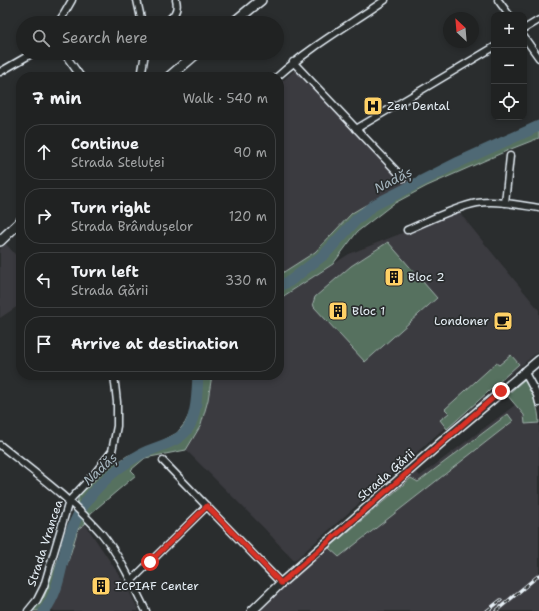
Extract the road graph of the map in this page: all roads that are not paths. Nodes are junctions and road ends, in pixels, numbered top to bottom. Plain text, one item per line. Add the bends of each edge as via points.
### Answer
1 (72, 0) edge
2 (137, 0) edge
3 (176, 0) edge
4 (261, 0) edge
5 (385, 0) edge
6 (498, 0) edge
7 (507, 12) edge
8 (63, 16) edge
9 (140, 16) edge
10 (172, 16) edge
11 (242, 16) edge
12 (539, 20) edge
13 (527, 27) edge
14 (527, 40) edge
15 (492, 48) edge
16 (539, 58) edge
17 (21, 60) edge
18 (69, 60) edge
19 (144, 60) edge
20 (190, 60) edge
21 (293, 62) junction
22 (0, 72) edge
23 (77, 72) edge
24 (142, 72) edge
25 (175, 72) edge
26 (282, 72) edge
27 (356, 129) junction
28 (510, 156) dead end
29 (403, 178) dead end
30 (505, 203) junction
31 (539, 208) edge
32 (16, 226) edge
33 (407, 230) dead end
34 (0, 241) edge
35 (539, 360) edge
36 (524, 371) junction
37 (115, 380) edge
38 (539, 403) edge
39 (0, 445) edge
40 (163, 461) dead end
41 (71, 502) junction
42 (207, 506) junction
43 (131, 581) junction
44 (281, 583) junction
45 (28, 611) edge
46 (146, 611) edge
47 (252, 611) edge

1 - 8 street
2 - 9 street
3 - 10 street via 176,12
4 - 11 main road
5 - 21 street
6 - 7 street
12 - 13 street
14 - 16 street
15 - 27 street
17 - 22 street
18 - 23 street
19 - 24 street
20 - 25 main road
21 - 26 street
21 - 27 street
27 - 29 street
28 - 30 street
30 - 31 street
30 - 33 street via 468,205
32 - 34 main road
35 - 36 street, Strada Gării
36 - 38 street
36 - 44 street, Strada Gării
37 - 41 street, Strada Vrancea via 117,402 112,451
39 - 41 street
40 - 42 street
41 - 43 street via 102,535
41 - 45 street, Strada Vrancea via 44,586
42 - 43 street
42 - 44 street
43 - 46 street
44 - 47 street, Strada Gării

